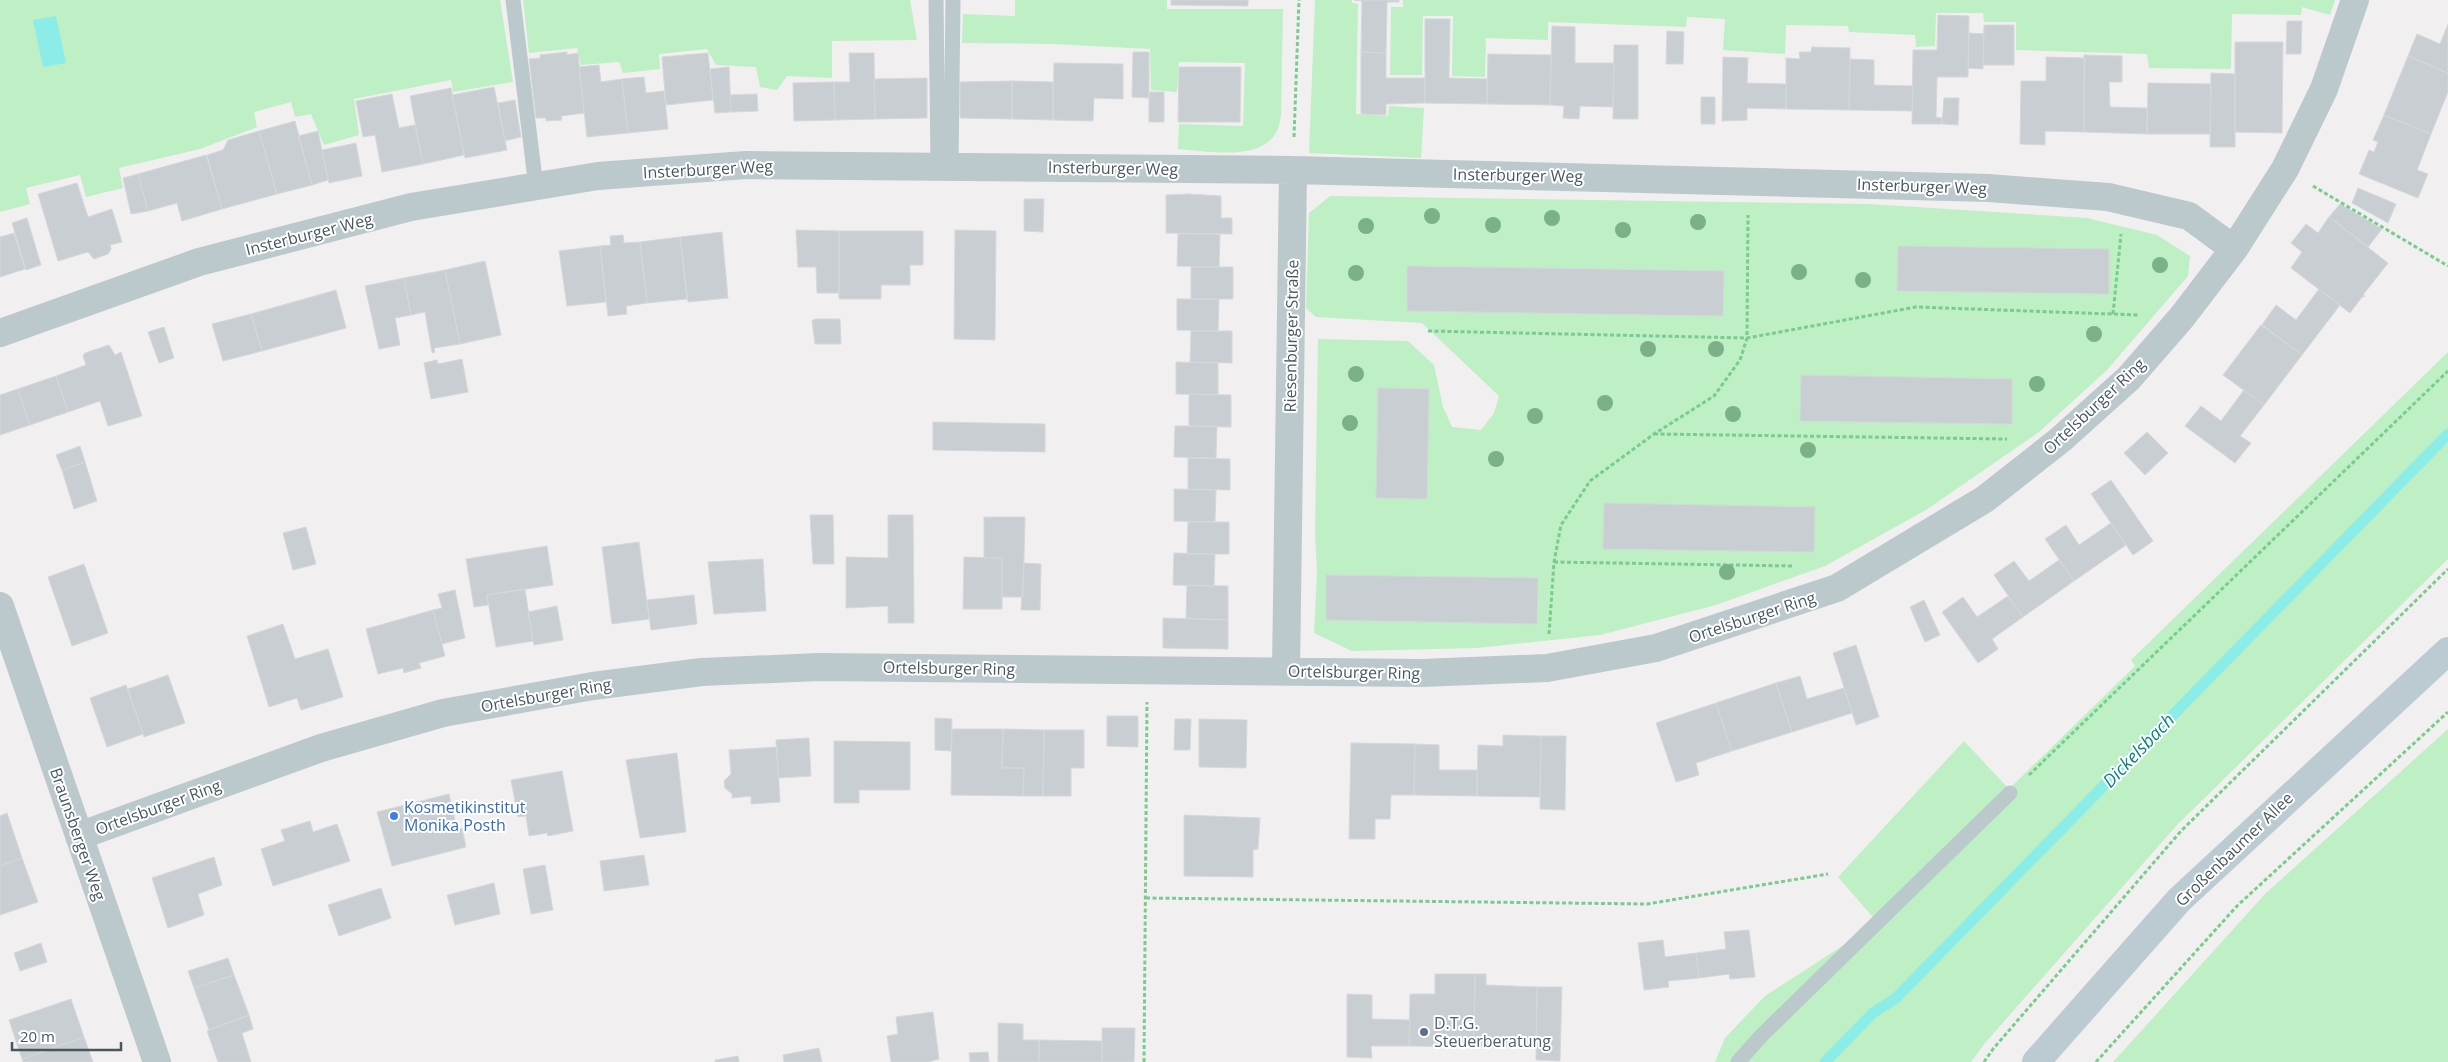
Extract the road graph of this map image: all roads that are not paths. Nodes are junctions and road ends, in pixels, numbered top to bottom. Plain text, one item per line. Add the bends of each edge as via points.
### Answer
1 (514, 0) edge
2 (936, 0) edge
3 (954, 0) edge
4 (2355, 0) edge
5 (944, 166) junction
6 (1293, 170) junction
7 (536, 187) junction
8 (2234, 249) junction
9 (0, 333) edge
10 (0, 606) edge
11 (2448, 651) edge
12 (1286, 671) junction
13 (2010, 793) road end
14 (79, 836) junction
15 (157, 1062) edge
16 (1738, 1062) edge
17 (2036, 1062) edge

1 - 7 lane
2 - 5 lane
3 - 5 lane
4 - 8 street, Ortelsburger Ring via 2324,89 2285,169
5 - 6 street, Insterburger Weg
5 - 7 street, Insterburger Weg via 746,165 598,176
6 - 8 street, Insterburger Weg via 1748,180 1988,188 2108,197 2189,216
6 - 12 street, Riesenburger Straße
7 - 9 street, Insterburger Weg via 411,207 199,262
8 - 12 street, Ortelsburger Ring via 2182,317 2129,378 2060,440 1985,499 1837,588 1656,648 1548,668 1422,673
10 - 14 street, Braunsberger Weg
11 - 17 main road, Großenbaumer Allee via 2179,900
12 - 14 street, Ortelsburger Ring via 819,667 702,672 593,686 443,713 321,748
13 - 16 lane
14 - 15 street, Braunsberger Weg

